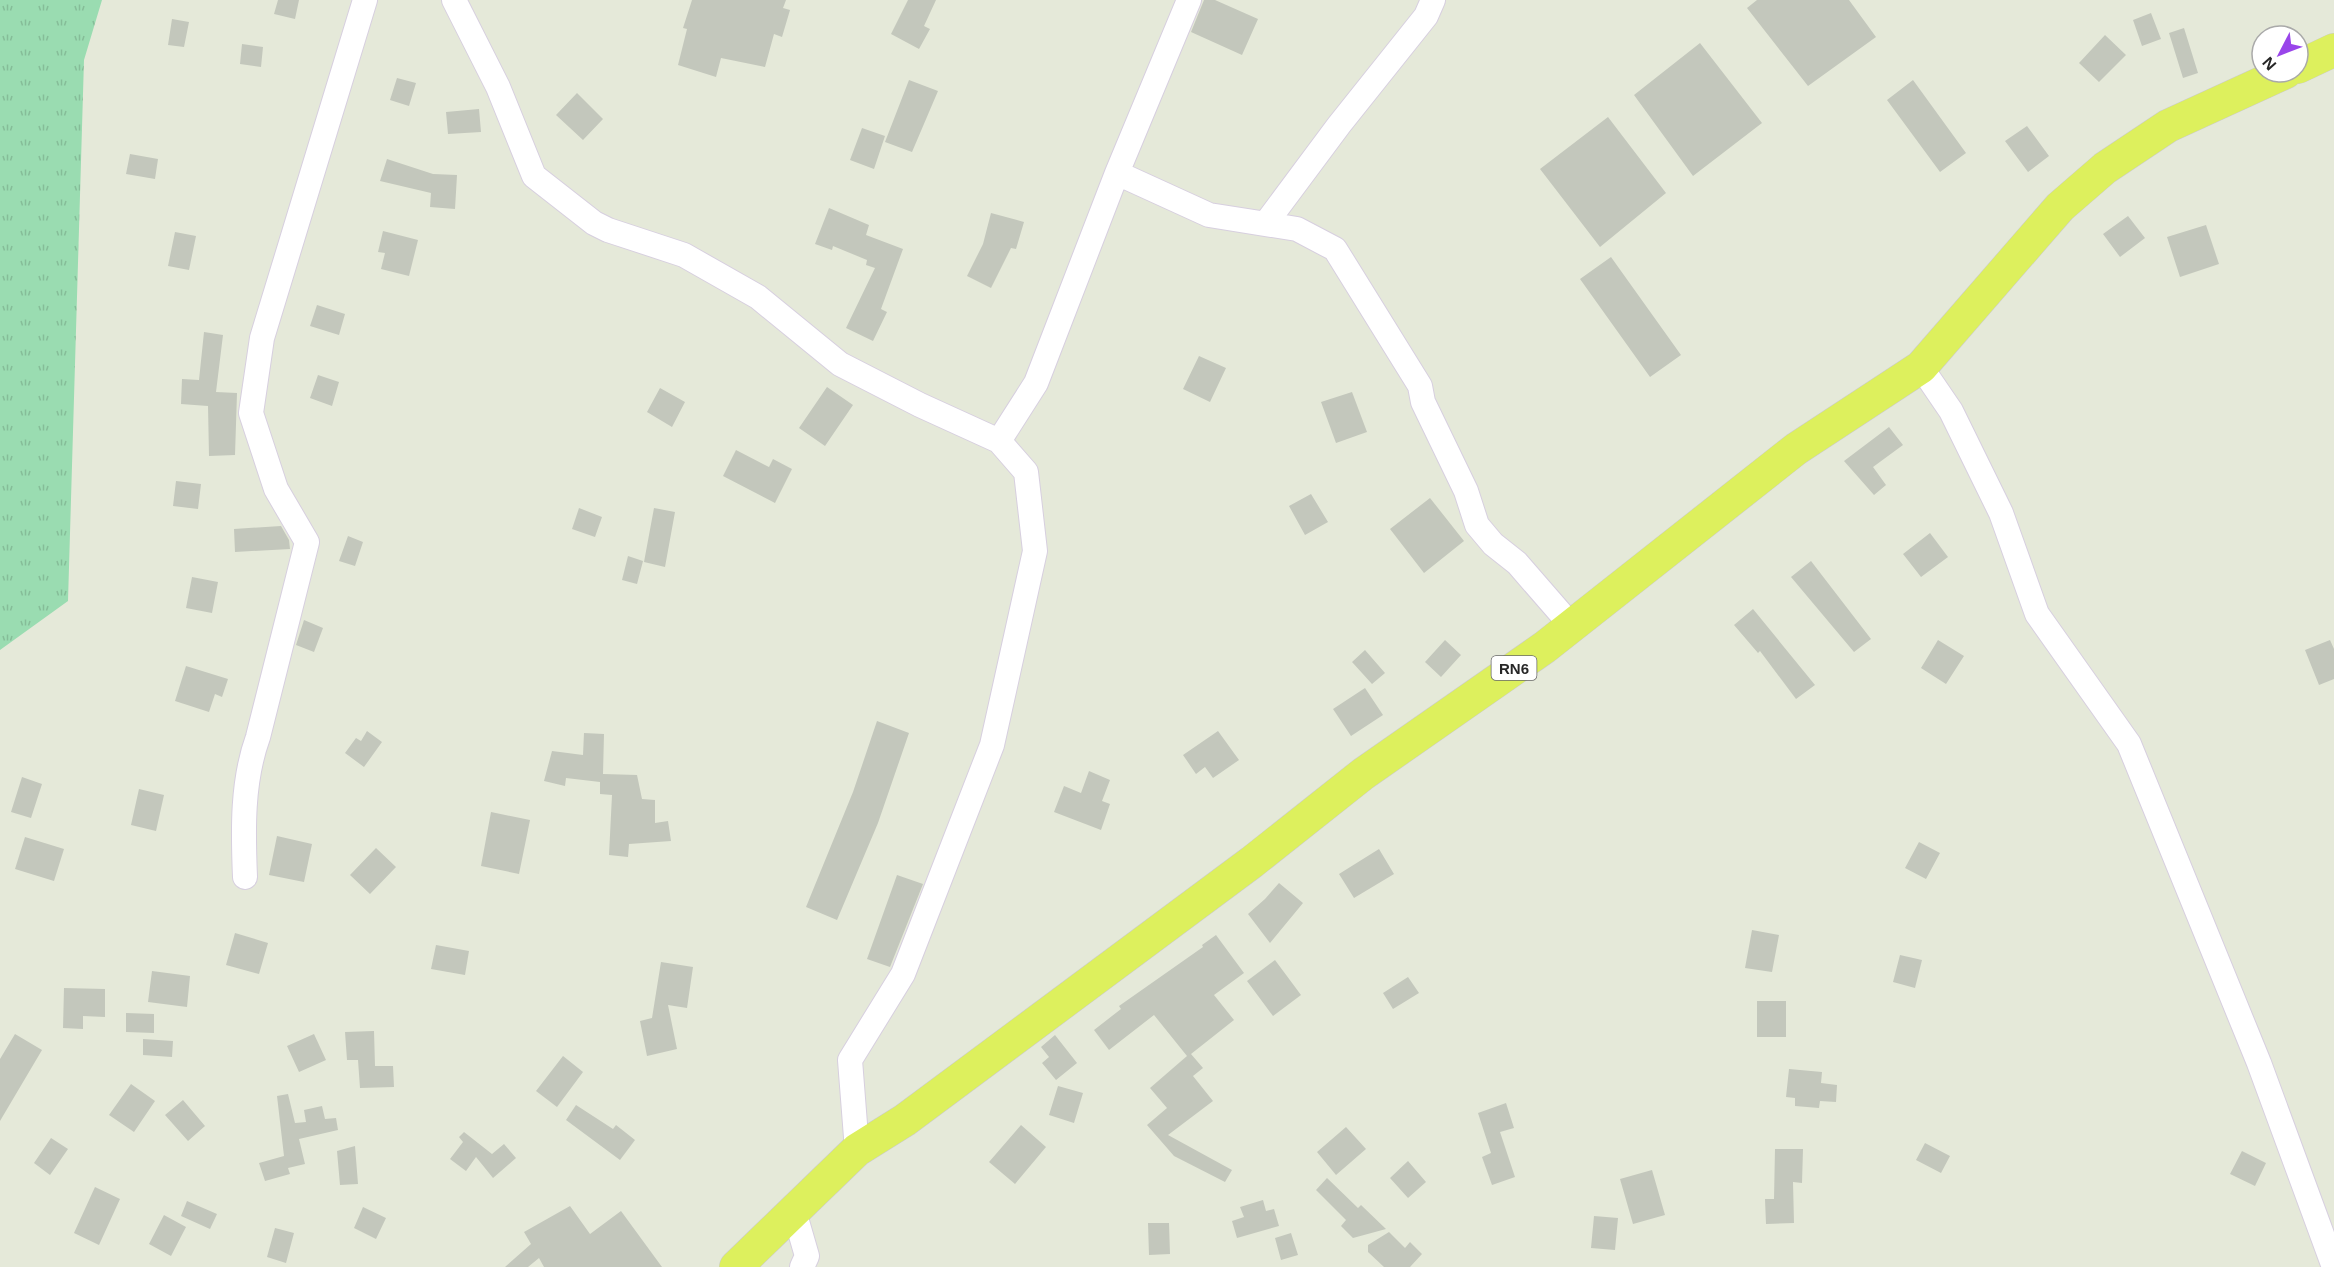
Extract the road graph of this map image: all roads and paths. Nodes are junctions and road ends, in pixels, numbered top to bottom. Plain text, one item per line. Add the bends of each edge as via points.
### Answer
1 (365, 0) edge
2 (454, 0) edge
3 (1189, 0) edge
4 (1433, 0) edge
5 (2334, 50) edge
6 (2310, 61) edge
7 (2260, 84) edge
8 (1117, 173) junction
9 (1266, 223) junction
10 (1921, 367) junction
11 (999, 441) junction
12 (1570, 624) junction
13 (245, 877) dead end
14 (857, 1150) junction
15 (794, 1212) junction
16 (736, 1267) edge
17 (802, 1267) edge
18 (2334, 1267) edge

1 - 13 street via 262,338 251,413 276,489 307,542 251,757 245,810
2 - 11 street via 498,87 534,176 594,223 684,255 758,297 840,364
3 - 8 street
4 - 9 street via 1426,16
5 - 6 highway
7 - 10 highway, RN6 via 2168,126 2105,168 2061,207
8 - 9 street via 1209,215
8 - 11 street via 1036,383
9 - 12 street via 1297,229 1335,249 1420,387 1477,525 1492,544 1517,562
10 - 12 highway, RN6 via 1796,449
10 - 18 street via 1951,411 2001,513 2037,614 2129,744 2259,1064
11 - 14 street via 1026,472 1035,551 992,745 903,974 850,1060
12 - 14 highway, RN6 via 1545,647 1364,774 905,1120
14 - 15 highway, RN6
15 - 16 highway, RN6
15 - 17 street via 807,1256

